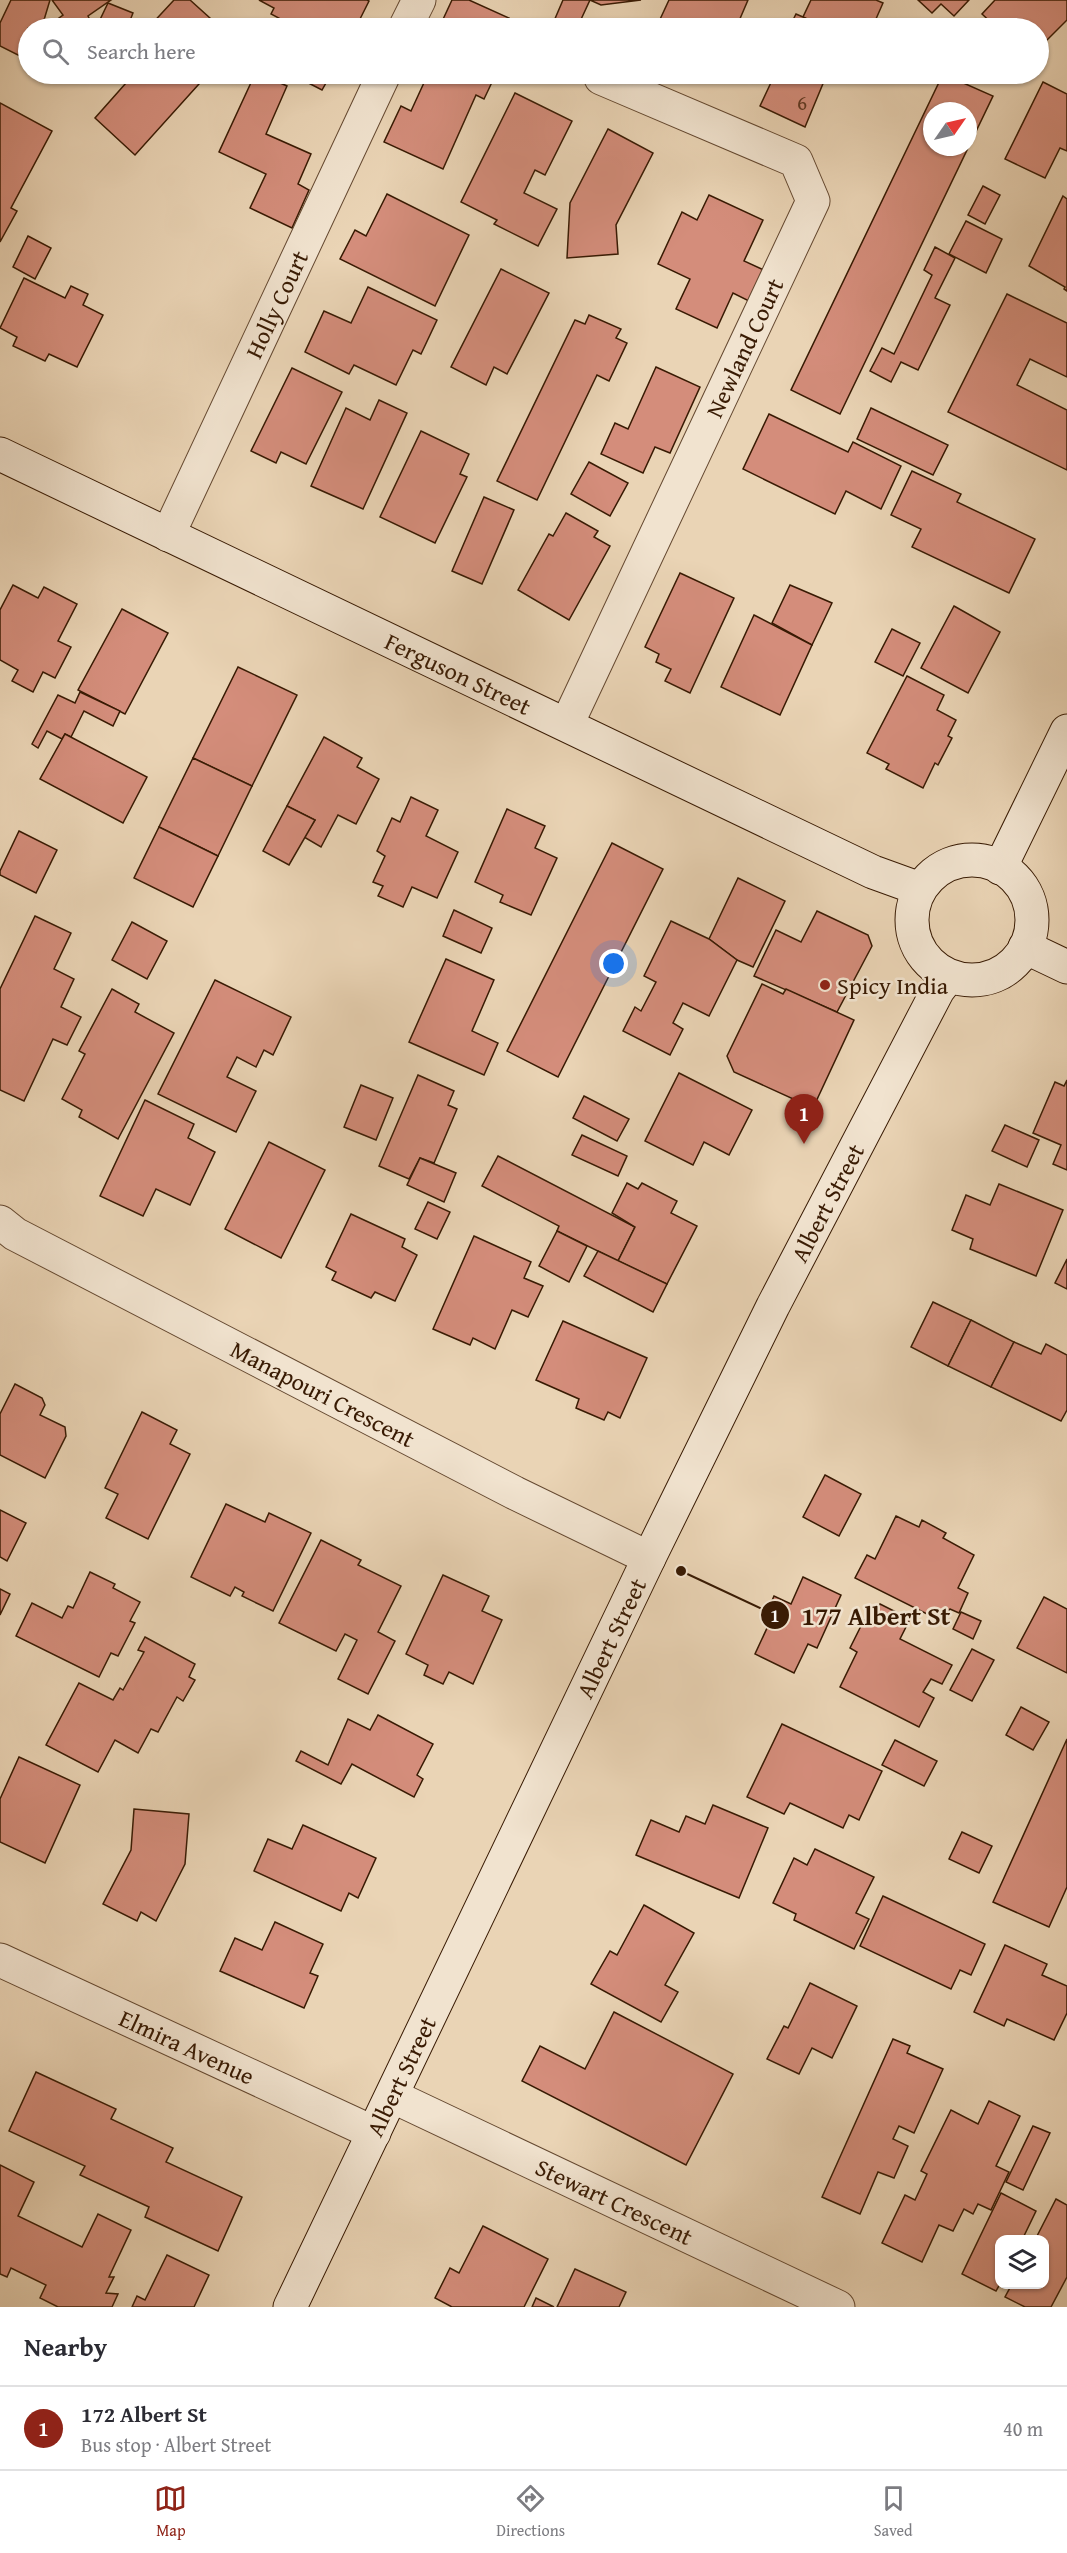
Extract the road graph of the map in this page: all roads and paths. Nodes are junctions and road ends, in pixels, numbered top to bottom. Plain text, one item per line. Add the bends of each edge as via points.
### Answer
1 (418, 0) edge
2 (410, 18) edge
3 (379, 84) edge
4 (615, 84) edge
5 (0, 454) edge
6 (168, 535) junction
7 (567, 724) junction
8 (1067, 731) edge
9 (1000, 868) junction
10 (920, 889) junction
11 (1025, 947) junction
12 (1067, 967) edge
13 (949, 976) junction
14 (0, 1222) edge
15 (649, 1558) junction
16 (0, 1960) edge
17 (392, 2096) junction
18 (374, 2133) junction
19 (290, 2307) edge
20 (838, 2307) edge

1 - 2 street
3 - 6 street, Holly Court
4 - 7 street, Newland Court via 796,161 813,201
5 - 6 street, Ferguson Street
6 - 7 street, Ferguson Street
7 - 10 street, Ferguson Street via 873,872
8 - 9 street
9 - 10 street via 975,860 950,864 938,870
9 - 11 street via 1027,896 1031,922
10 - 13 street via 914,902 913,931 925,958
11 - 12 street
11 - 13 street via 999,974 974,980
13 - 15 street, Albert Street via 938,990 779,1295
14 - 15 street, Manapouri Crescent via 15,1234 493,1482
15 - 17 street, Albert Street
16 - 18 street, Elmira Avenue
17 - 18 street, Albert Street
17 - 20 street, Stewart Crescent
18 - 19 street, Albert Street

